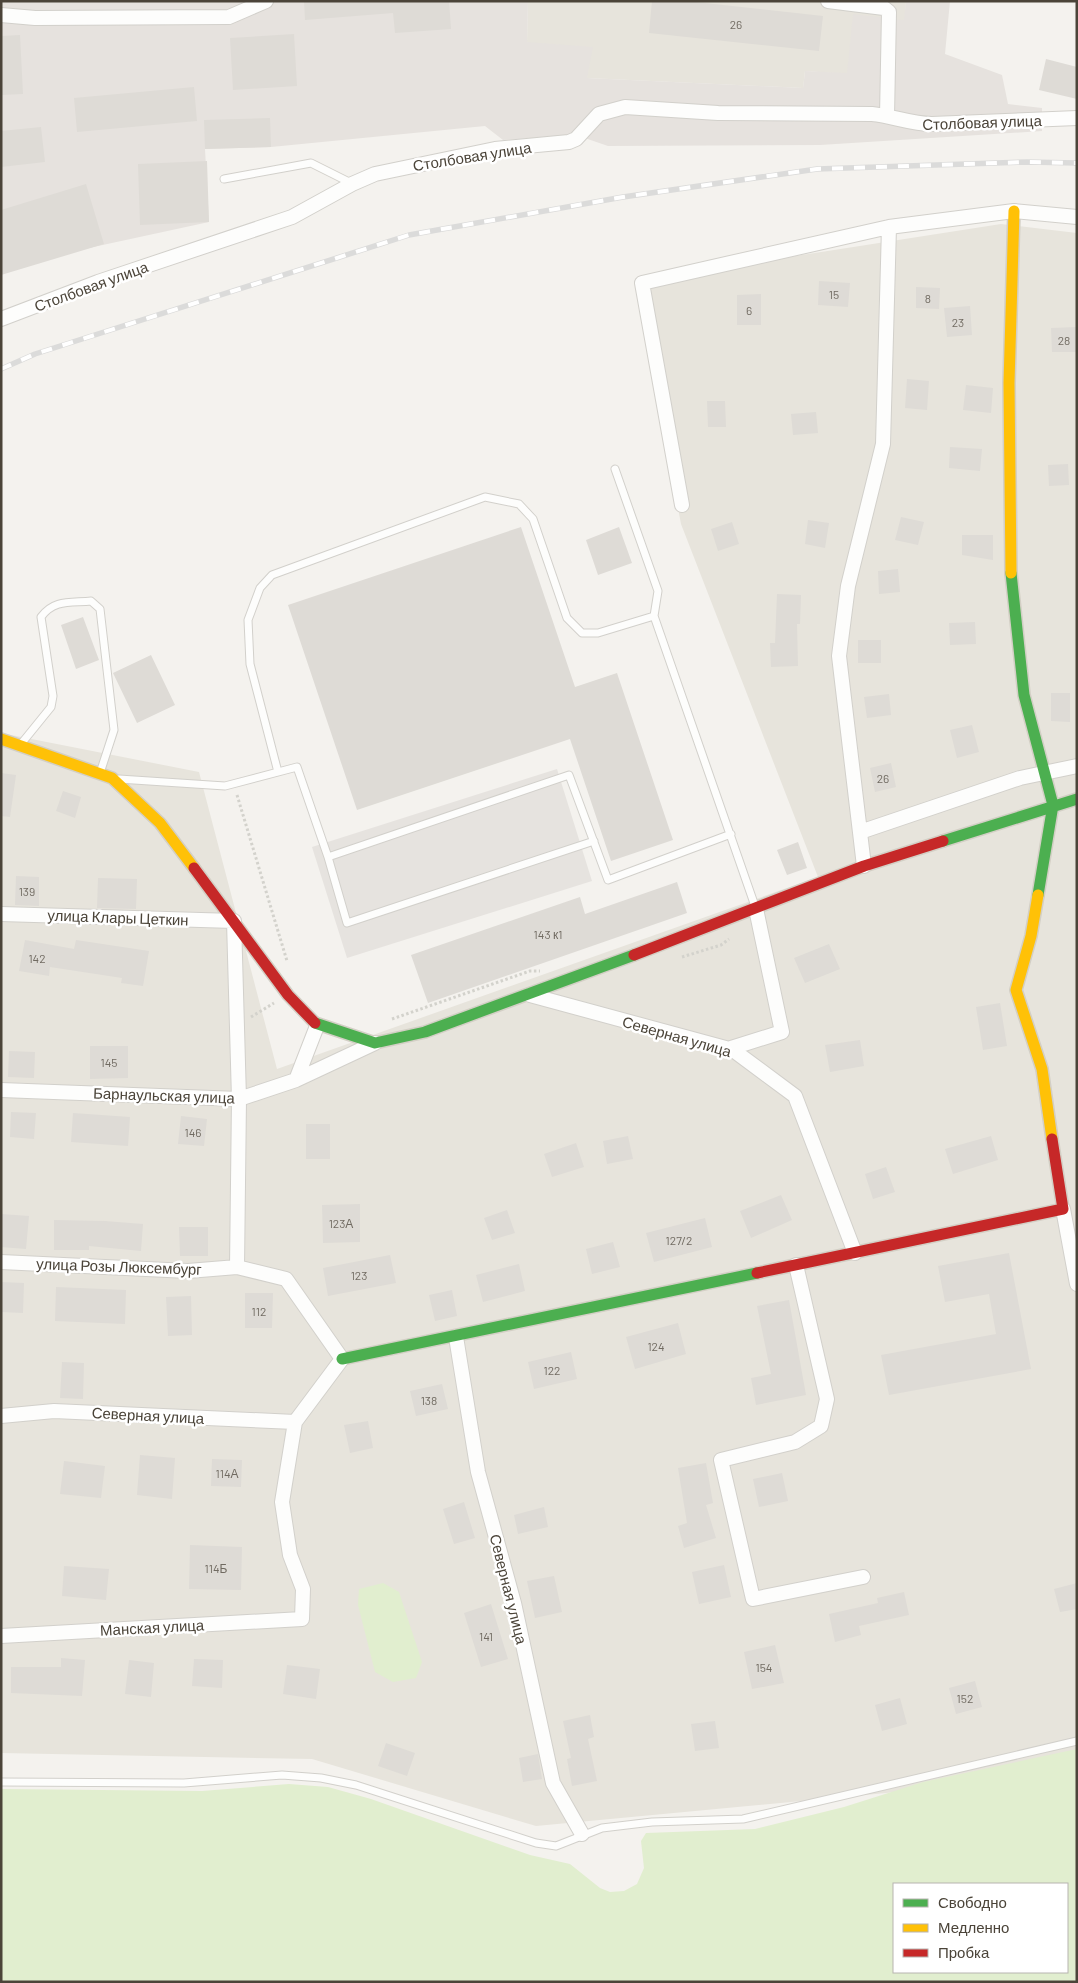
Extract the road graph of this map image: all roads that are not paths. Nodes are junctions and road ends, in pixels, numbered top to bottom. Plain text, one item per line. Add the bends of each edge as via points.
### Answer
1 (266, 1) edge
2 (828, 1) edge
3 (1, 16) edge
4 (887, 116) junction
5 (1077, 118) edge
6 (224, 179) dead end
7 (352, 184) junction
8 (1014, 211) junction
9 (1077, 218) edge
10 (889, 227) junction
11 (1, 319) edge
12 (615, 469) dead end
13 (682, 505) dead end
14 (654, 616) junction
15 (1, 739) edge
16 (20, 745) junction
17 (1077, 766) edge
18 (278, 772) junction
19 (99, 774) junction
20 (1044, 774) junction
21 (112, 778) junction
22 (1077, 799) edge
23 (1052, 805) junction
24 (860, 832) junction
25 (731, 834) junction
26 (594, 841) junction
27 (328, 858) junction
28 (864, 866) junction
29 (756, 909) junction
30 (1, 914) edge
31 (234, 921) junction
32 (530, 995) junction
33 (317, 1026) junction
34 (375, 1043) junction
35 (728, 1049) junction
36 (296, 1080) junction
37 (1, 1090) edge
38 (239, 1099) junction
39 (1063, 1209) junction
40 (855, 1253) junction
41 (1, 1262) edge
42 (796, 1265) junction
43 (237, 1267) junction
44 (1077, 1284) edge
45 (456, 1337) junction
46 (342, 1359) junction
47 (1, 1416) edge
48 (295, 1422) junction
49 (863, 1577) dead end
50 (1, 1636) edge
51 (1077, 1741) edge
52 (1, 1782) edge
53 (582, 1834) junction

1 - 3 street via 229,17
2 - 4 street via 884,8 889,12
4 - 5 street, Столбовая улица via 914,124
4 - 7 street, Столбовая улица via 718,113 625,107 600,114 569,142 495,149 402,167
6 - 7 lane via 311,163
7 - 11 street, Столбовая улица via 292,217 98,282
8 - 9 street
8 - 10 street
8 - 20 street via 1009,383 1010,566 1024,695
10 - 13 street via 642,283
10 - 24 street via 883,444 848,586 839,656
12 - 14 lane via 658,591
14 - 18 lane via 598,633 582,633 567,618 532,519 519,504 485,497 272,575 260,588 248,620 250,664
14 - 25 lane
15 - 16 street
16 - 19 street
16 - 19 lane via 51,707 53,696 41,617 48,608 57,604 91,601 100,609 113,707 114,730
17 - 20 street
18 - 21 lane via 225,786
18 - 27 lane via 297,767
19 - 21 street
20 - 23 street
20 - 24 street via 1020,778
21 - 31 street via 160,823
22 - 23 street
23 - 28 street
23 - 39 street via 1031,936 1016,990 1042,1069
24 - 28 street
25 - 26 lane via 608,880
25 - 29 lane
26 - 27 lane via 568,775
26 - 27 lane via 347,923
28 - 29 street
29 - 32 street
29 - 35 street via 782,1032
30 - 31 street, улица Клары Цеткин
31 - 33 street via 288,995
31 - 38 street
32 - 34 street via 425,1032
32 - 35 street, Северная улица
33 - 34 street
33 - 36 street
34 - 36 street, Барнаульская улица
35 - 40 street, Северная улица via 796,1096
36 - 38 street, Барнаульская улица
37 - 38 street, Барнаульская улица
38 - 43 street
39 - 40 street
39 - 44 street
40 - 42 street
41 - 43 street, улица Розы Люксембург via 188,1271
42 - 45 street
42 - 49 street via 826,1399 821,1426 795,1442 721,1460 753,1599
43 - 46 street, улица Розы Люксембург via 286,1279
45 - 46 street
45 - 53 street, Северная улица via 478,1472 514,1603 553,1783
46 - 48 street
47 - 48 street, Северная улица via 54,1411
48 - 50 street, Манская улица via 282,1502 290,1555 302,1589 302,1619
51 - 53 lane via 743,1819 652,1822 602,1828
52 - 53 lane via 184,1784 282,1776 321,1778 356,1785 536,1843 556,1846

